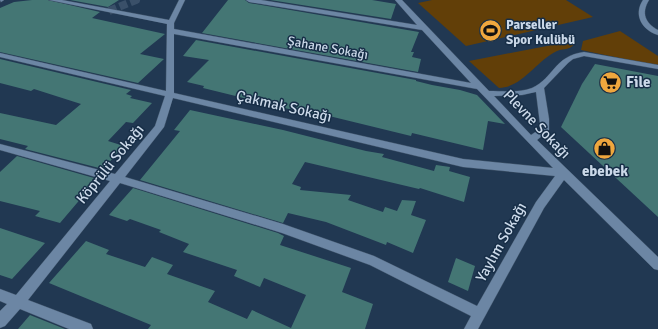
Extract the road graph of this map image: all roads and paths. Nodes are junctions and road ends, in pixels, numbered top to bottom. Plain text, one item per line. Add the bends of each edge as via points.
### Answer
1 (52, 0) edge
2 (182, 0) edge
3 (249, 0) edge
4 (398, 0) edge
5 (646, 0) edge
6 (171, 27) junction
7 (424, 28) junction
8 (658, 33) edge
9 (0, 55) edge
10 (658, 68) edge
11 (540, 86) junction
12 (480, 87) junction
13 (170, 93) junction
14 (487, 94) junction
15 (531, 140) junction
16 (0, 147) edge
17 (564, 172) junction
18 (118, 179) junction
19 (658, 265) edge
20 (0, 295) edge
21 (18, 302) junction
22 (480, 314) junction
23 (0, 321) edge
24 (86, 329) edge
25 (471, 329) edge

1 - 6 street, Şahane Sokağı
2 - 6 street, Köprülü Sokağı
3 - 7 street
4 - 7 street, Plevne Sokağı
5 - 8 street via 640,15 644,23
6 - 12 street, Şahane Sokağı
6 - 13 street, Köprülü Sokağı
7 - 12 street, Plevne Sokağı
9 - 13 street, Çakmak Sokağı
10 - 11 street via 576,54
11 - 14 street via 524,92
11 - 15 street via 540,99 546,120 544,130
12 - 14 street, Plevne Sokağı
13 - 17 street, Çakmak Sokağı via 463,163
13 - 18 street, Köprülü Sokağı via 159,127
14 - 15 street, Plevne Sokağı
15 - 17 street, Plevne Sokağı
16 - 18 street
17 - 19 street, Plevne Sokağı
17 - 22 street, Yaylım Sokağı via 540,205
18 - 21 street, Köprülü Sokağı
18 - 22 street via 283,229 374,261
20 - 21 street
21 - 23 street, Köprülü Sokağı
21 - 24 street
22 - 25 street, Yaylım Sokağı

